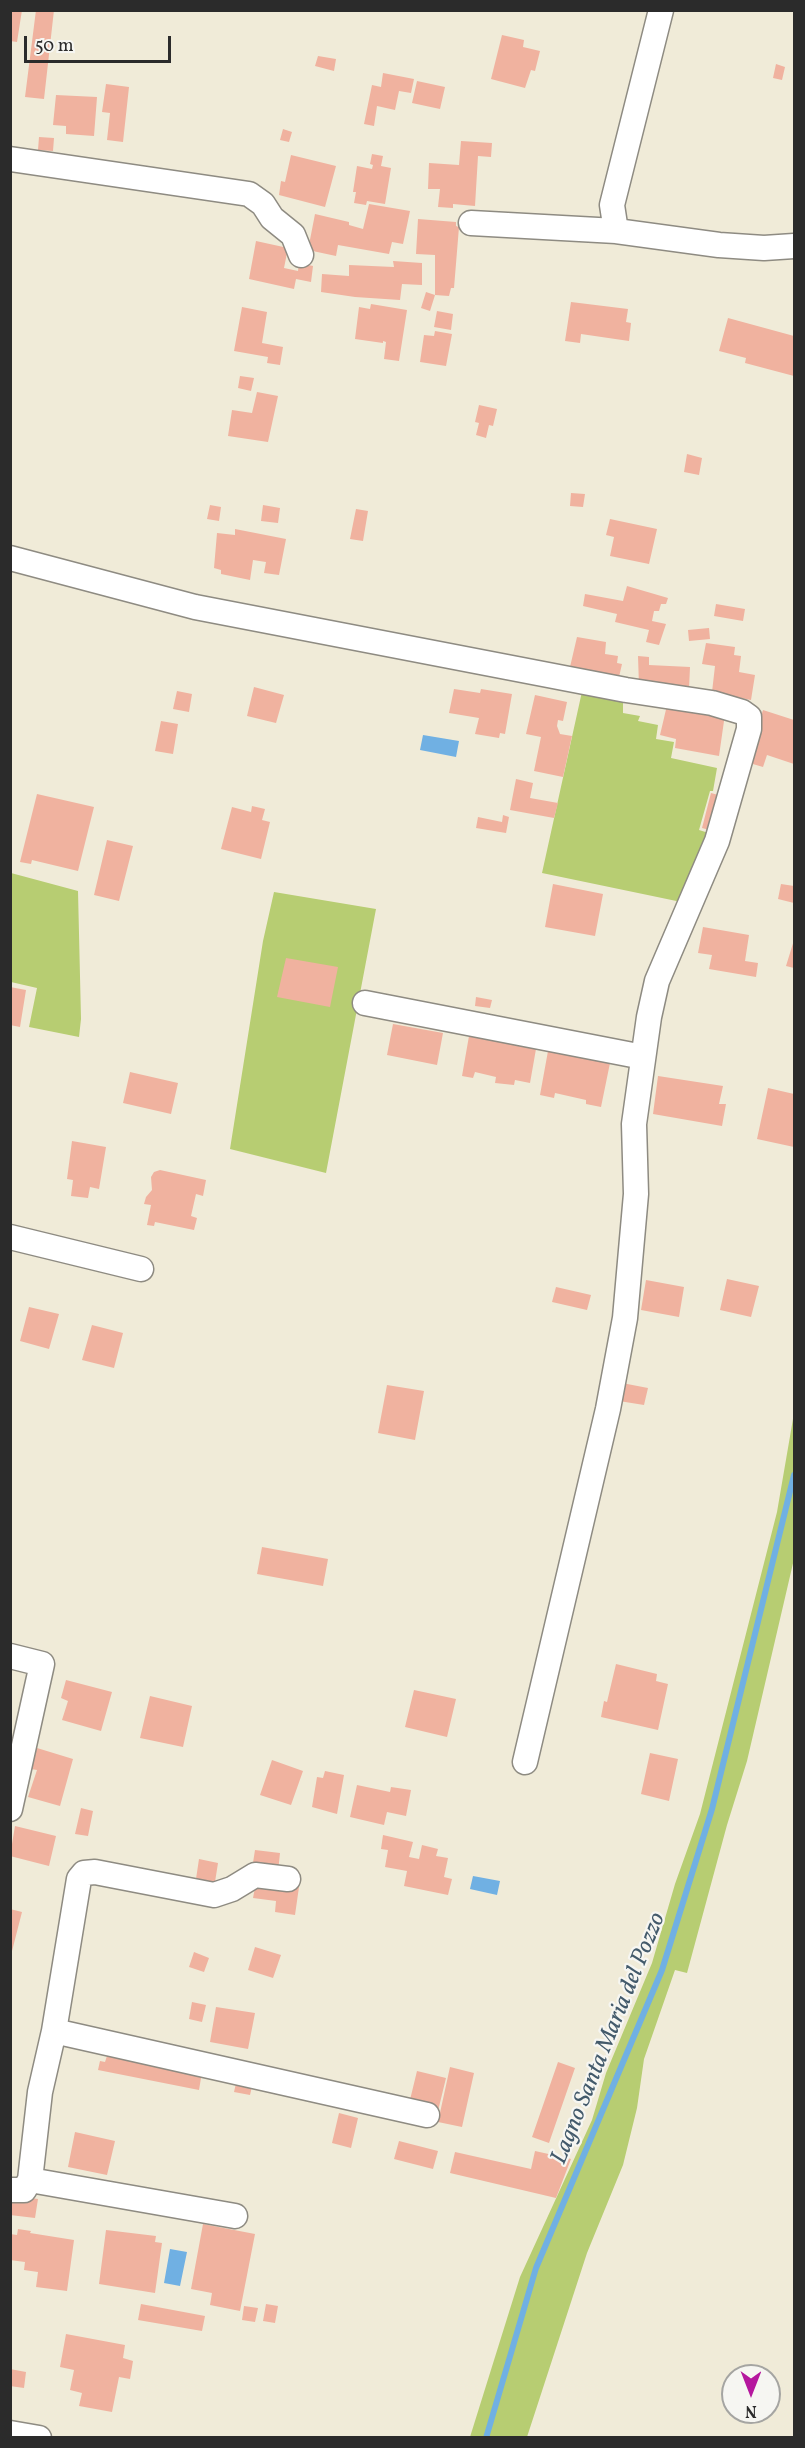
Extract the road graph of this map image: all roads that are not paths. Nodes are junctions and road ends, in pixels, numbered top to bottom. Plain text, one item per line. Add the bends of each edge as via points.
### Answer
1 (661, 10) edge
2 (10, 159) edge
3 (471, 222) dead end
4 (616, 231) junction
5 (795, 246) edge
6 (301, 255) dead end
7 (10, 558) edge
8 (365, 1003) dead end
9 (643, 1057) junction
10 (10, 1237) edge
11 (141, 1269) dead end
12 (10, 1656) edge
13 (525, 1762) dead end
14 (10, 1809) edge
15 (288, 1879) dead end
16 (54, 2031) junction
17 (426, 2115) dead end
18 (20, 2185) edge
19 (235, 2216) dead end
20 (10, 2433) edge
21 (39, 2438) edge

1 - 4 street via 612,205
2 - 6 street via 249,194 293,235
3 - 4 street
4 - 5 street via 719,245
7 - 9 street via 195,607 712,704 749,717 717,841 657,981
8 - 9 street
9 - 13 street via 634,1124 636,1194 625,1318 608,1409
10 - 11 street
12 - 14 street via 42,1664
15 - 16 street via 255,1875 214,1895 84,1873 79,1879
16 - 17 street
16 - 18 street
18 - 19 street
20 - 21 street

